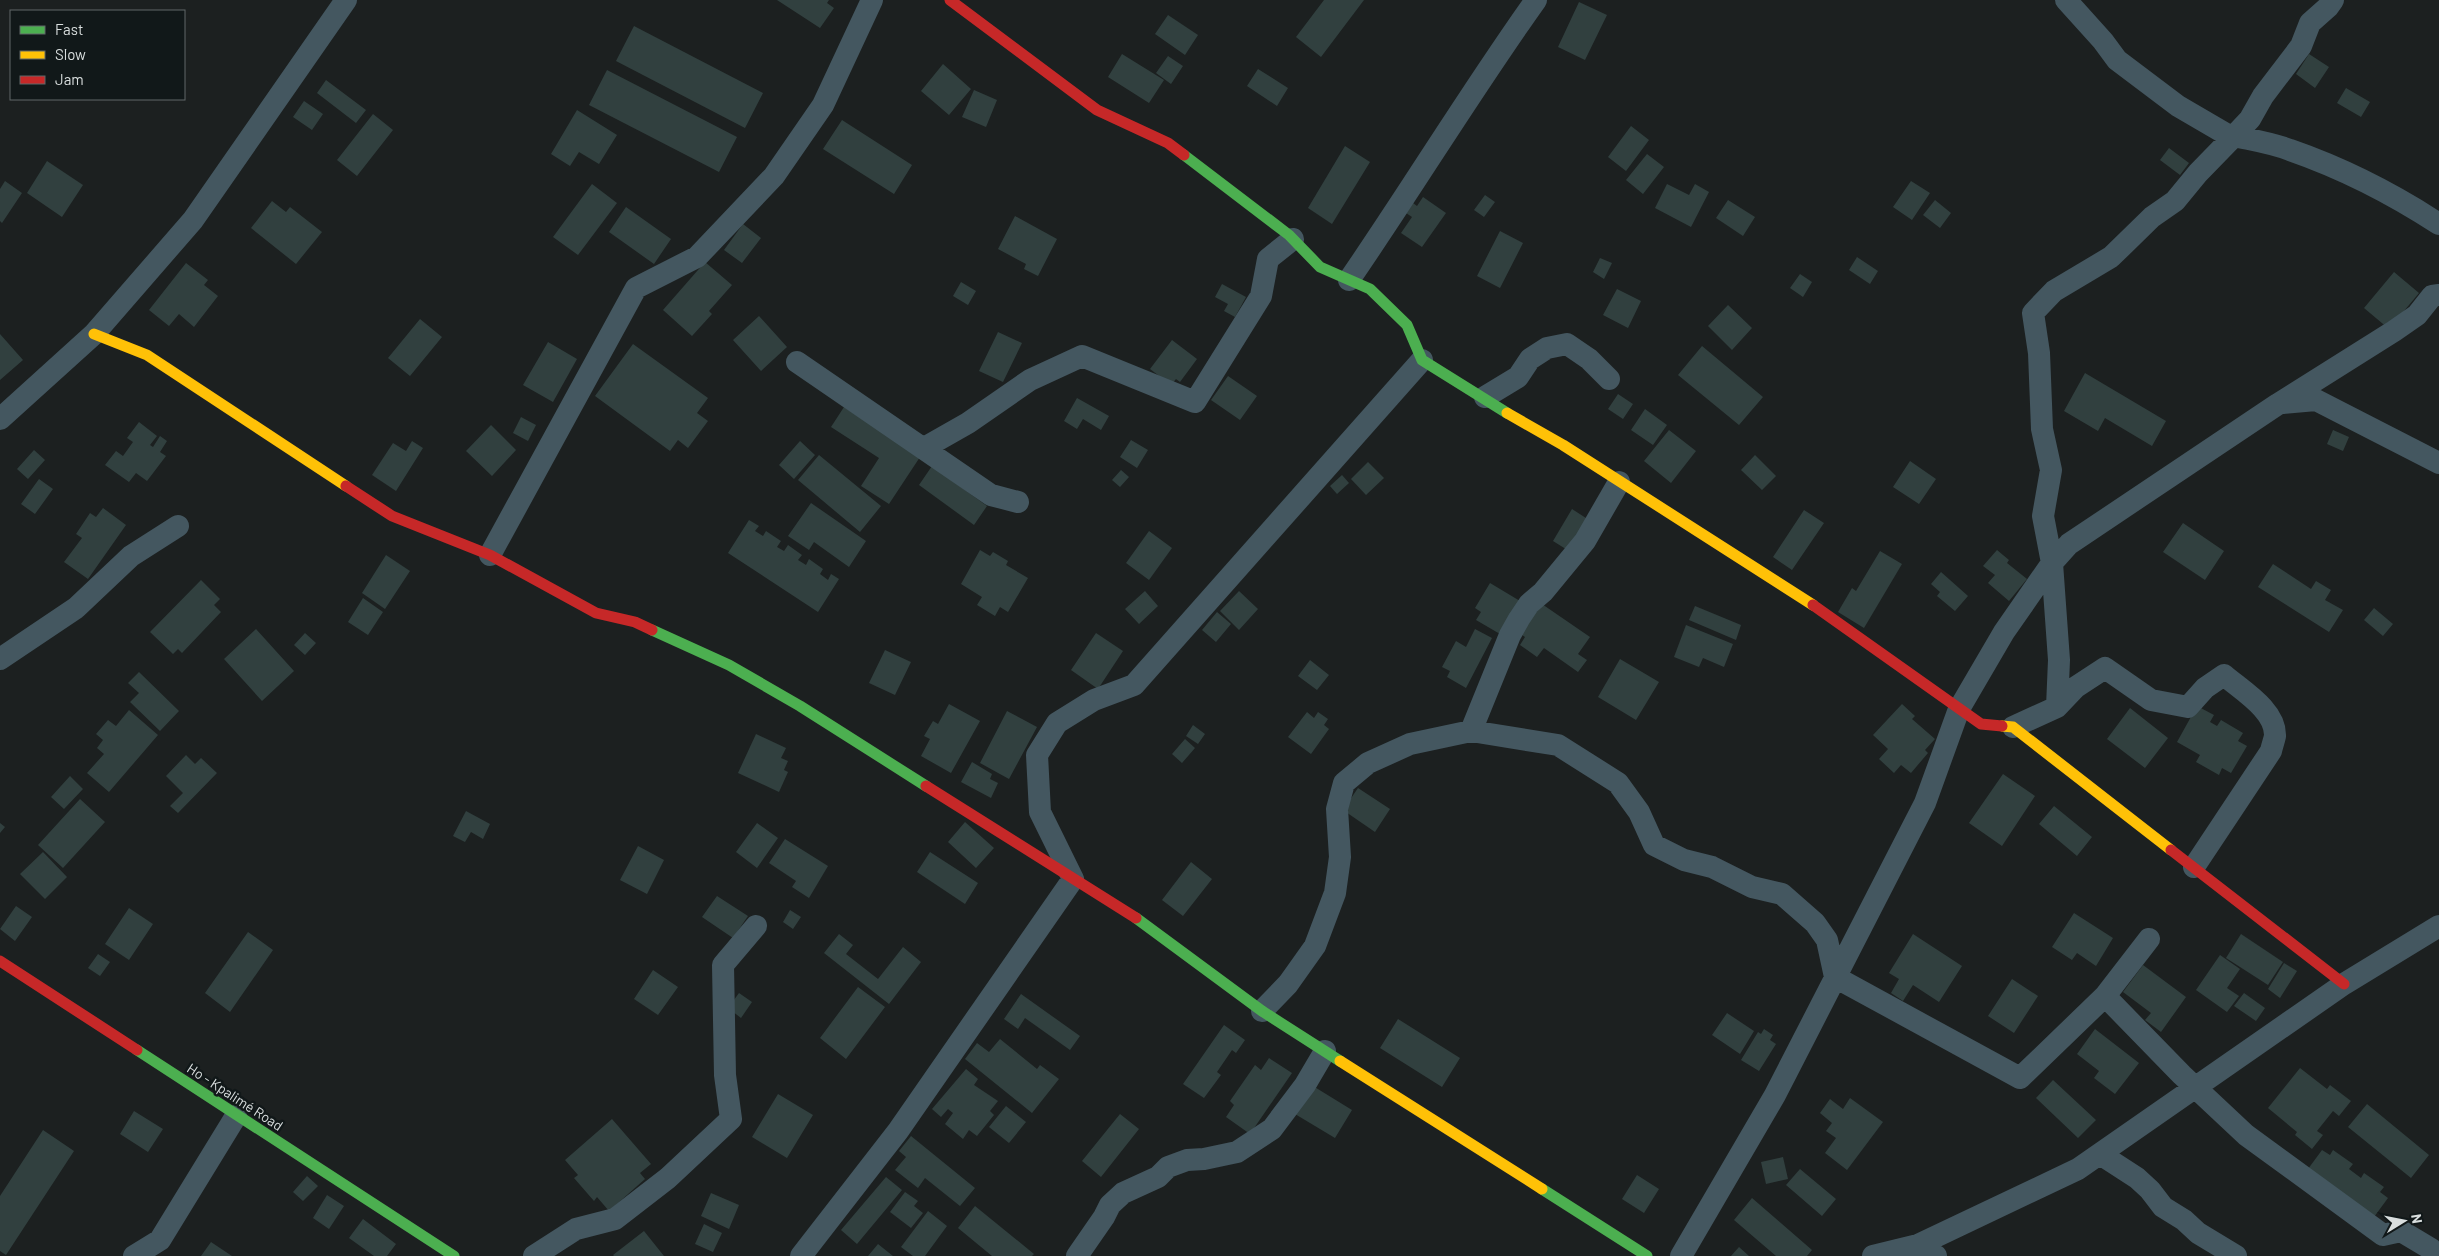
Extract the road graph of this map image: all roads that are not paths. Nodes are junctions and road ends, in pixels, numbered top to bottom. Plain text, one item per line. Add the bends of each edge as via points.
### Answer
1 (346, 0) edge
2 (872, 0) edge
3 (950, 0) edge
4 (1536, 0) edge
5 (2066, 0) edge
6 (2333, 0) edge
7 (2234, 136) junction
8 (2439, 224) edge
9 (1293, 239) junction
10 (1349, 280) junction
11 (2439, 294) edge
12 (94, 334) junction
13 (1422, 360) junction
14 (797, 362) dead end
15 (1610, 379) dead end
16 (1485, 397) junction
17 (2278, 404) junction
18 (0, 419) edge
19 (924, 448) junction
20 (2439, 463) edge
21 (1619, 482) junction
22 (1018, 502) dead end
23 (178, 526) dead end
24 (490, 555) junction
25 (2052, 563) junction
26 (0, 659) edge
27 (2057, 707) junction
28 (1959, 709) junction
29 (2013, 727) junction
30 (1471, 731) junction
31 (2194, 868) junction
32 (1073, 879) junction
33 (756, 926) dead end
34 (2439, 926) edge
35 (2149, 939) dead end
36 (0, 961) edge
37 (1835, 976) junction
38 (2344, 984) junction
39 (2105, 996) junction
40 (1262, 1010) junction
41 (1325, 1051) junction
42 (2196, 1088) junction
43 (236, 1116) junction
44 (2100, 1154) junction
45 (1927, 1250) edge
46 (134, 1256) edge
47 (454, 1256) edge
48 (534, 1256) edge
49 (801, 1256) edge
50 (1077, 1256) edge
51 (1647, 1256) edge
52 (1681, 1256) edge
53 (1873, 1256) edge
54 (2236, 1256) edge
55 (2438, 1256) edge

1 - 12 street via 193,220
2 - 24 street via 823,105 774,176 697,257 636,288
3 - 9 street via 1097,110 1168,143
4 - 10 street
5 - 7 street via 2117,60 2178,106
6 - 7 street via 2310,23 2301,46 2263,96 2250,119
7 - 8 street via 2290,150 2332,167 2404,201
7 - 25 street via 2175,202 2152,217 2111,257 2054,291 2033,313 2039,353 2042,429 2051,470 2043,516
9 - 10 street via 1320,267
9 - 19 street via 1268,259 1261,296 1195,402 1082,356 1030,380 968,423
10 - 13 street via 1370,289 1407,325
11 - 17 street via 2432,296 2417,315 2394,331
12 - 18 street
12 - 24 street via 147,355 392,516
13 - 16 street
13 - 32 street via 1134,685 1094,700 1056,723 1037,755 1040,812
14 - 19 street
15 - 16 street via 1567,344 1546,348 1530,359 1518,377
16 - 21 street
17 - 20 street via 2316,400
17 - 25 street via 2069,544
19 - 22 street via 991,495
21 - 28 street via 1804,598
21 - 30 street via 1586,541 1519,619
23 - 26 street via 132,556 76,608
24 - 32 street via 596,613 635,622 729,665 800,706
25 - 27 street via 2059,660
25 - 28 street via 2004,632
27 - 29 street
27 - 31 street via 2076,687 2105,668 2151,700 2188,707 2204,688 2224,675 2263,709 2272,721 2275,736 2270,751
28 - 29 street via 1981,724
28 - 37 street via 1925,803
29 - 31 street
30 - 37 street via 1558,745 1618,782 1639,812 1654,845 1684,860 1712,867 1752,886 1782,894 1815,923 1827,940
30 - 40 street via 1410,744 1368,762 1344,783 1337,809 1340,857 1334,892 1315,946 1288,984
31 - 38 street
32 - 40 street via 1152,928
32 - 49 street via 898,1131
33 - 48 street via 723,965 725,1075 732,1119 668,1178 615,1219 576,1229
34 - 38 street
35 - 39 street
36 - 43 street, Ho - Kpalimé Road
37 - 39 street via 2020,1078
37 - 52 street via 1775,1095
38 - 42 street
39 - 42 street
40 - 41 street
41 - 50 street via 1305,1085 1272,1129 1237,1152 1204,1160 1187,1160 1168,1167 1158,1177 1123,1194 1110,1205
41 - 51 street
42 - 44 street
42 - 55 street via 2246,1134 2383,1235 2401,1231
43 - 46 street via 160,1240
43 - 47 street, Ho - Kpalimé Road
44 - 45 street
44 - 54 street via 2137,1178 2163,1207
45 - 53 street

